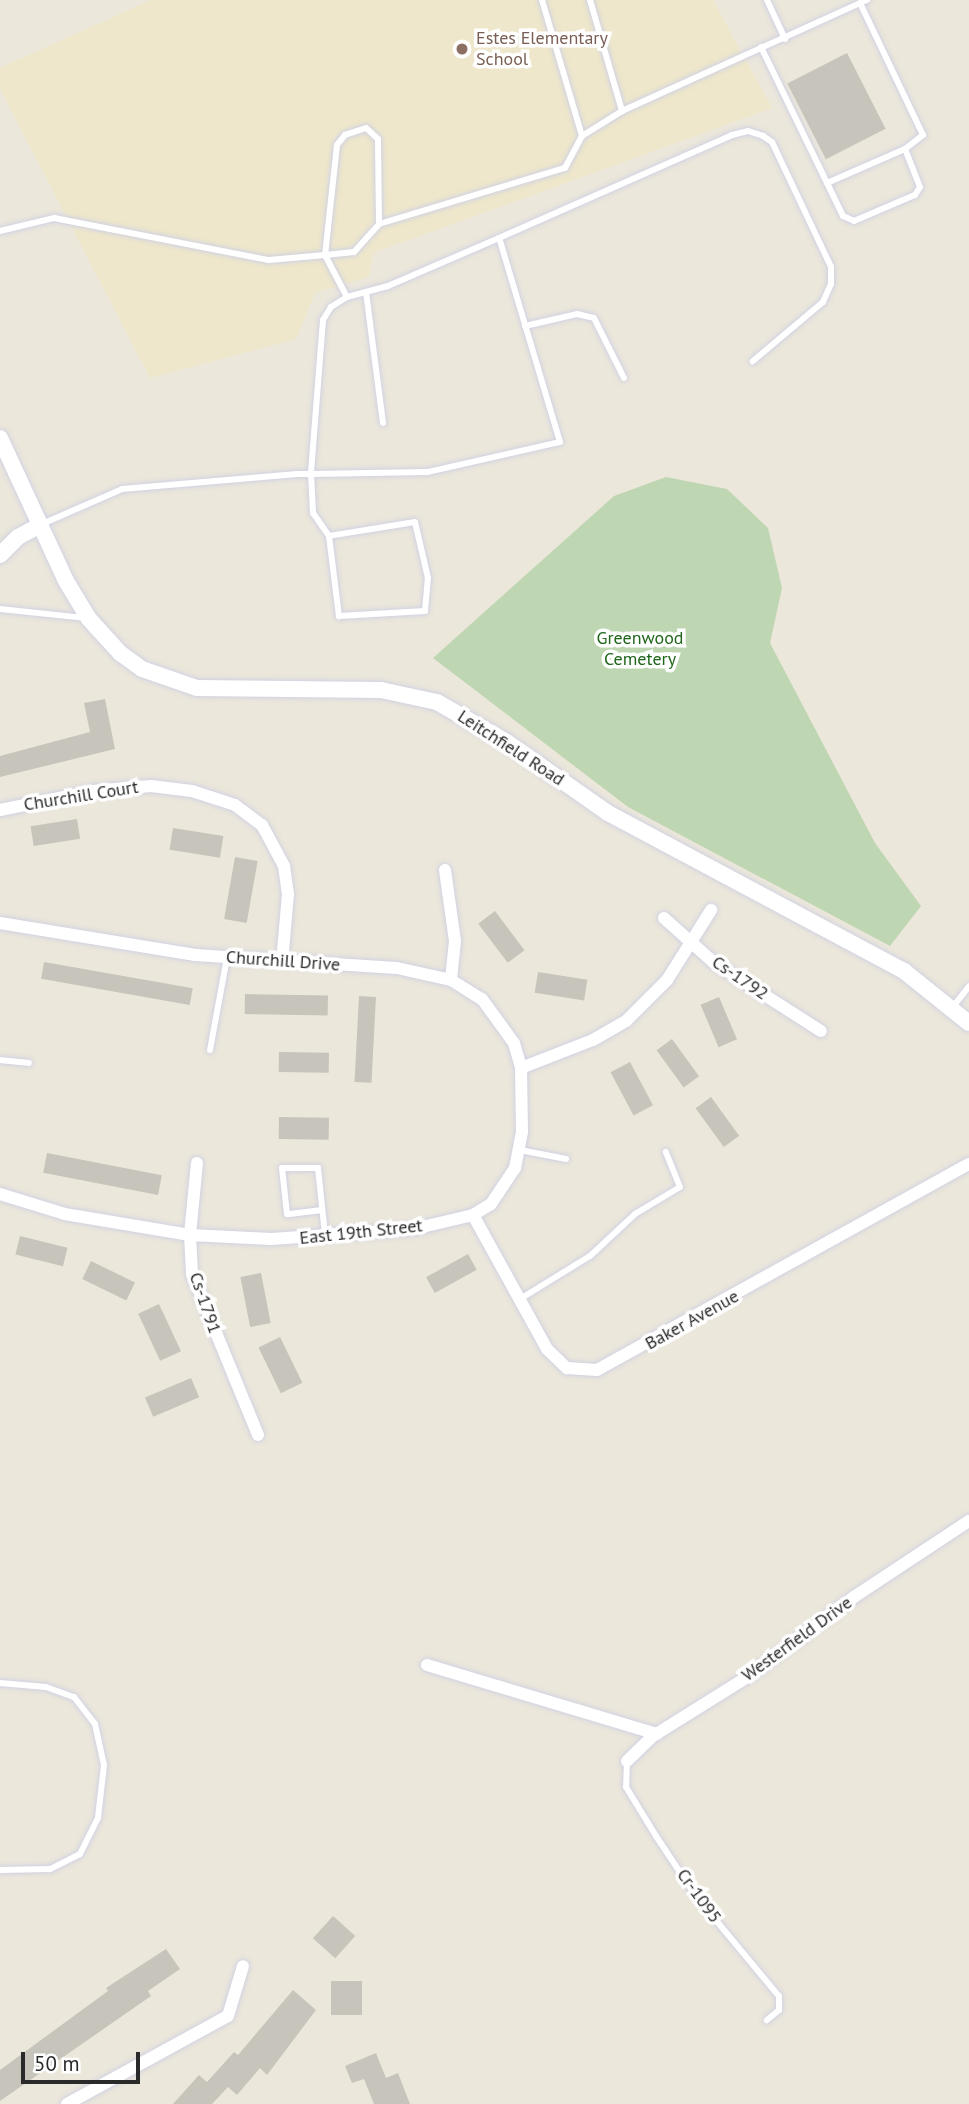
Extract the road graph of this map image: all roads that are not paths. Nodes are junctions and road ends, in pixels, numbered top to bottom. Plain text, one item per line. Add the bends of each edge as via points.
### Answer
1 (542, 0) edge
2 (590, 0) edge
3 (767, 0) edge
4 (864, 2) edge
5 (785, 39) junction
6 (761, 47) junction
7 (622, 111) junction
8 (582, 136) junction
9 (905, 149) junction
10 (827, 183) junction
11 (379, 224) junction
12 (0, 231) edge
13 (499, 238) junction
14 (325, 255) junction
15 (366, 292) junction
16 (347, 297) junction
17 (525, 326) junction
18 (753, 361) dead end
19 (624, 378) dead end
20 (383, 423) dead end
21 (0, 438) edge
22 (311, 474) junction
23 (41, 525) junction
24 (329, 536) junction
25 (0, 555) edge
26 (0, 609) edge
27 (89, 619) junction
28 (0, 810) edge
29 (446, 870) dead end
30 (711, 910) dead end
31 (664, 918) dead end
32 (0, 923) edge
33 (692, 944) junction
34 (227, 957) junction
35 (282, 962) junction
36 (451, 980) junction
37 (969, 986) edge
38 (952, 1008) junction
39 (969, 1023) edge
40 (821, 1031) dead end
41 (210, 1050) dead end
42 (0, 1060) edge
43 (29, 1063) dead end
44 (521, 1068) junction
45 (520, 1150) junction
46 (666, 1152) dead end
47 (566, 1159) dead end
48 (197, 1163) dead end
49 (969, 1164) edge
50 (0, 1194) edge
51 (322, 1210) junction
52 (474, 1214) junction
53 (190, 1236) junction
54 (325, 1237) junction
55 (520, 1299) junction
56 (258, 1435) dead end
57 (969, 1521) edge
58 (427, 1664) dead end
59 (0, 1683) edge
60 (657, 1734) junction
61 (627, 1761) joint
62 (0, 1870) edge
63 (243, 1966) dead end
64 (767, 2020) dead end
65 (67, 2104) edge

1 - 8 lane
2 - 7 lane
3 - 5 lane
4 - 5 lane
4 - 9 lane via 923,135
5 - 6 lane
6 - 7 lane
6 - 10 lane
7 - 8 lane
8 - 11 lane via 565,168
9 - 10 lane
9 - 10 lane via 919,192 854,221 843,216
11 - 14 lane via 354,252
11 - 14 lane via 378,139 366,128 345,135 337,145
12 - 14 lane via 54,218 269,260
13 - 15 lane
13 - 17 lane
13 - 18 lane via 732,135 748,131 763,136 772,142 831,267 831,284 823,302
14 - 16 lane
15 - 16 lane
15 - 20 lane
16 - 22 lane via 331,307 323,320
17 - 19 lane via 577,314 594,318
17 - 22 lane via 560,442 428,472
21 - 23 street, Leitchfield Road
22 - 23 lane via 122,489
22 - 24 lane via 313,513
23 - 25 street via 18,537
23 - 27 street, Leitchfield Road
24 - 24 lane via 339,616 425,611 428,578 415,522
26 - 27 lane
27 - 38 street, Leitchfield Road via 120,653 168,681 228,690 381,690 410,694 462,713 608,813 855,942 904,971
28 - 35 street, Churchill Court via 151,786 192,791 235,805 267,831 284,866 288,894
29 - 36 street via 455,941
30 - 33 street
31 - 33 street, Cs-1792
32 - 34 street, Churchill Drive
33 - 40 street, Cs-1792
33 - 44 street via 667,980 627,1020 593,1040
34 - 35 street, Churchill Drive
34 - 41 lane
35 - 36 street, Churchill Drive via 389,967
36 - 44 street, Churchill Drive via 492,1009 514,1043
37 - 38 lane
38 - 39 street, Leitchfield Road
42 - 43 lane
44 - 45 street, East 19th Street
45 - 47 lane
45 - 52 street, East 19th Street via 500,1195
46 - 55 lane via 680,1187 635,1214 590,1256
48 - 53 street, Cs-1791
49 - 55 street, Baker Avenue via 597,1370 581,1371 556,1360
50 - 53 street, East 19th Street via 65,1214
51 - 51 lane via 318,1168 282,1168 286,1214
51 - 54 lane
52 - 54 street, East 19th Street via 414,1229
52 - 55 street, Baker Avenue
53 - 54 street, East 19th Street
53 - 56 street, Cs-1791 via 192,1273
57 - 60 street, Westerfield Drive via 854,1597 749,1676
58 - 60 street
59 - 62 lane via 46,1687 74,1698 95,1724 104,1765 99,1818 80,1854 50,1869
60 - 61 street, Westerfield Drive
61 - 64 lane, Cr-1095 via 626,1787 656,1836 695,1895 779,1996 779,2010
63 - 65 street via 228,2016

